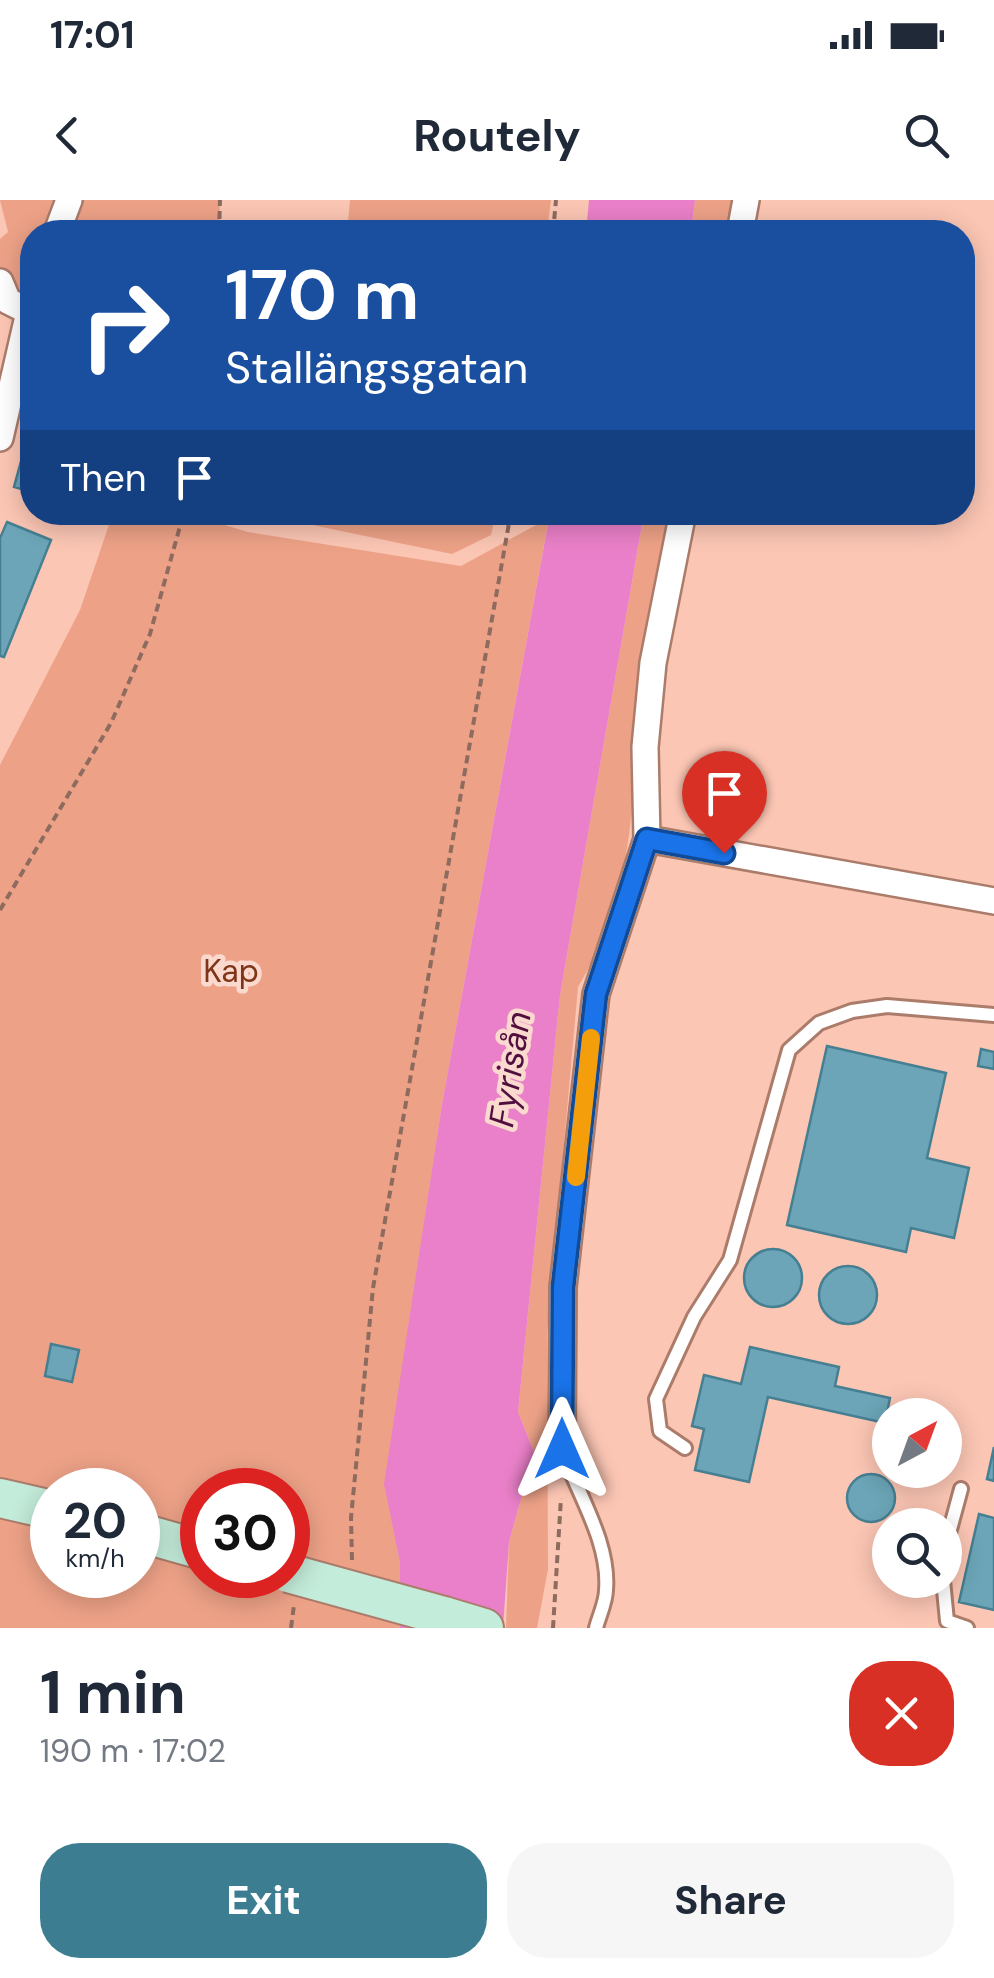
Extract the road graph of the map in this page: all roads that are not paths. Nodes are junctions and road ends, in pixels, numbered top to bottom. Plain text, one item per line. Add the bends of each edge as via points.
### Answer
1 (0, 282) edge
2 (20, 303) edge
3 (20, 349) edge
4 (0, 438) edge
5 (680, 525) edge
6 (647, 839) junction
7 (994, 901) edge
8 (994, 1014) edge
9 (685, 1448) dead end
10 (562, 1449) joint
11 (960, 1489) dead end
12 (0, 1498) edge
13 (30, 1505) edge
14 (955, 1508) edge
15 (310, 1591) edge
16 (945, 1598) edge
17 (484, 1628) edge
18 (596, 1628) edge
19 (967, 1628) edge

1 - 2 street via 8,301
3 - 4 street
5 - 6 street via 652,663
6 - 7 street
6 - 10 street via 596,994 563,1287
8 - 9 lane via 887,1006 852,1011 819,1023 789,1050 730,1260 656,1399 660,1430
10 - 18 lane via 599,1538 606,1590
11 - 14 lane
12 - 13 main road
15 - 17 main road, bridge
16 - 19 lane via 947,1621

